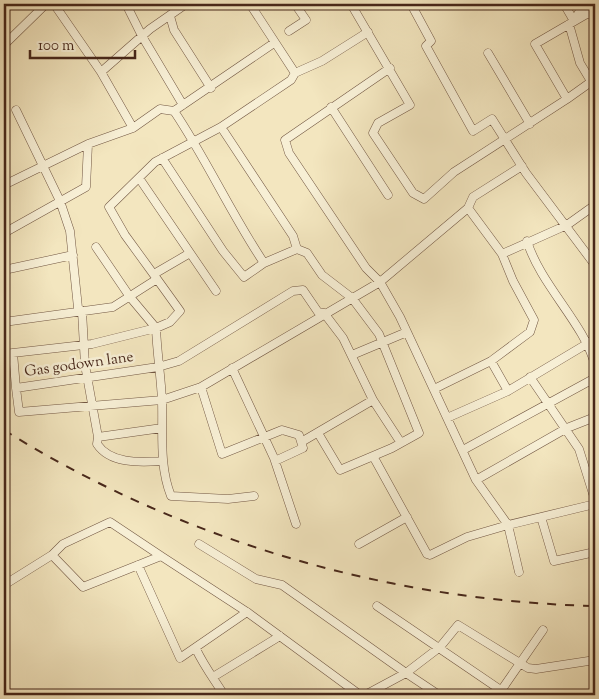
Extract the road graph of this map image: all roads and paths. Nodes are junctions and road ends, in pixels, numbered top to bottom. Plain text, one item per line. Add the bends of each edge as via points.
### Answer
1 (46, 4) edge
2 (54, 4) edge
3 (126, 4) edge
4 (186, 4) edge
5 (250, 4) edge
6 (295, 4) edge
7 (351, 4) edge
8 (411, 4) edge
9 (564, 4) edge
10 (584, 4) edge
11 (170, 16) junction
12 (595, 20) edge
13 (572, 23) junction
14 (288, 31) dead end
15 (368, 32) junction
16 (142, 36) junction
17 (274, 43) junction
18 (4, 45) edge
19 (488, 53) dead end
20 (390, 68) junction
21 (101, 72) junction
22 (295, 74) junction
23 (588, 84) dead end
24 (211, 88) junction
25 (595, 88) edge
26 (566, 99) junction
27 (183, 105) junction
28 (331, 107) junction
29 (16, 110) dead end
30 (174, 111) junction
31 (530, 124) junction
32 (133, 128) junction
33 (221, 128) junction
34 (505, 140) junction
35 (195, 142) junction
36 (88, 144) junction
37 (162, 158) junction
38 (522, 166) junction
39 (45, 167) junction
40 (139, 178) junction
41 (4, 185) edge
42 (388, 194) dead end
43 (60, 201) junction
44 (595, 205) edge
45 (468, 208) junction
46 (566, 225) junction
47 (4, 233) edge
48 (527, 241) junction
49 (96, 247) dead end
50 (297, 249) junction
51 (190, 253) junction
52 (502, 254) junction
53 (73, 255) junction
54 (594, 260) edge
55 (264, 264) junction
56 (4, 270) edge
57 (155, 277) junction
58 (380, 282) junction
59 (216, 291) dead end
60 (130, 296) junction
61 (352, 298) junction
62 (82, 311) junction
63 (324, 313) junction
64 (4, 322) edge
65 (156, 328) junction
66 (407, 332) junction
67 (595, 339) edge
68 (383, 343) junction
69 (83, 345) junction
70 (587, 345) junction
71 (13, 353) junction
72 (4, 354) edge
73 (352, 355) junction
74 (491, 361) junction
75 (595, 365) edge
76 (158, 367) junction
77 (232, 368) junction
78 (530, 377) junction
79 (87, 378) junction
80 (595, 378) edge
81 (201, 387) junction
82 (16, 388) junction
83 (434, 389) junction
84 (508, 391) junction
85 (162, 400) junction
86 (373, 400) junction
87 (548, 404) junction
88 (92, 406) junction
89 (595, 416) edge
90 (447, 418) junction
91 (162, 428) junction
92 (567, 428) junction
93 (318, 433) junction
94 (264, 436) junction
95 (98, 438) junction
96 (303, 441) junction
97 (401, 443) junction
98 (463, 450) junction
99 (373, 456) junction
100 (163, 461) junction
101 (275, 461) junction
102 (476, 480) junction
103 (254, 496) dead end
104 (595, 500) edge
105 (595, 504) edge
106 (407, 517) junction
107 (541, 517) junction
108 (296, 524) dead end
109 (508, 525) junction
110 (199, 544) dead end
111 (359, 544) dead end
112 (595, 552) edge
113 (52, 555) junction
114 (161, 556) junction
115 (138, 565) junction
116 (519, 572) dead end
117 (4, 585) edge
118 (4, 605) edge
119 (377, 606) dead end
120 (4, 612) edge
121 (247, 612) junction
122 (543, 630) dead end
123 (280, 636) junction
124 (440, 647) junction
125 (196, 649) junction
126 (595, 660) edge
127 (521, 664) junction
128 (406, 673) junction
129 (214, 677) junction
130 (502, 694) edge
131 (224, 695) edge
132 (360, 695) edge
133 (365, 695) edge
134 (439, 695) edge

1 - 18 street
2 - 21 street
3 - 16 street
4 - 11 street
5 - 17 street
6 - 14 street via 306,20
7 - 15 street
8 - 34 street via 431,41 426,46 472,131 492,119
9 - 13 street
10 - 13 street
11 - 16 street
11 - 24 street via 174,30
12 - 13 street via 590,12
13 - 25 street via 580,64
13 - 26 street via 535,44
15 - 20 street
15 - 22 street
16 - 21 street
16 - 27 street
17 - 22 street
17 - 24 street
19 - 31 street
20 - 28 street
20 - 34 street via 410,105 378,123 372,132 413,193 424,199 454,172
21 - 32 street
22 - 33 street
23 - 26 street
24 - 27 street
26 - 31 street
27 - 30 street
28 - 42 street
28 - 58 street via 285,140 289,152 361,260
29 - 39 street
30 - 32 street via 160,109
30 - 35 street
31 - 34 street
32 - 36 street
33 - 35 street
33 - 50 street via 293,236
34 - 38 street
35 - 37 street
35 - 55 street via 237,224
36 - 39 street
36 - 43 street via 86,187
37 - 40 street
37 - 55 street via 223,251 244,277
38 - 45 street via 473,197
38 - 46 street
39 - 41 street
39 - 43 street
40 - 51 street
40 - 57 street via 109,207
43 - 47 street
43 - 53 street via 70,231
44 - 46 street
45 - 52 street
45 - 58 street
46 - 48 street
46 - 54 street
48 - 52 street
48 - 70 street via 532,260
49 - 60 street
50 - 55 street
50 - 61 street via 307,253 322,275
51 - 57 street
51 - 59 street
52 - 74 street via 512,281 534,320 530,332
53 - 56 street
53 - 62 street via 76,298
57 - 60 street
57 - 65 street via 180,311 170,322
58 - 61 street
58 - 66 street
60 - 62 street via 114,307
60 - 65 street
61 - 63 street
61 - 68 street via 380,334
62 - 64 street
62 - 69 street
63 - 73 street
63 - 76 street, Gas godown lane via 318,312 302,290 293,291 179,361
63 - 77 street
65 - 69 street
65 - 76 street
66 - 68 street
66 - 83 street
67 - 70 street
68 - 73 street
68 - 97 street via 419,432
69 - 71 street
69 - 79 street
70 - 75 street
70 - 78 street
71 - 72 street
71 - 82 street, Gas godown lane
73 - 86 street
74 - 83 street
74 - 84 street
76 - 79 street, Gas godown lane
76 - 85 street
77 - 81 street
77 - 94 street
78 - 84 street
78 - 87 street
79 - 82 street, Gas godown lane
79 - 88 street
80 - 87 street
81 - 85 street
81 - 94 street via 222,454
82 - 88 street via 19,412
83 - 90 street
84 - 90 street
85 - 88 street
85 - 91 street
86 - 93 street
86 - 97 street
87 - 92 street
87 - 98 street
88 - 95 street
89 - 92 street
90 - 98 street
91 - 95 street
91 - 100 street
92 - 102 street
92 - 104 street via 578,448
93 - 96 street
93 - 99 street via 340,470
94 - 96 street via 288,430
94 - 101 street
95 - 100 street via 99,447 131,463
96 - 101 street via 303,448
97 - 99 street
98 - 102 street
99 - 106 street
100 - 103 street via 165,483 171,496 228,499
101 - 108 street
102 - 109 street
105 - 107 street
106 - 109 street via 430,555 467,537
106 - 111 street
107 - 109 street
107 - 112 street via 554,561
109 - 116 street
110 - 128 street via 256,579 282,585
113 - 114 street via 63,544 110,522
113 - 115 street via 83,587
113 - 117 street
114 - 115 street
114 - 121 street
115 - 125 street via 180,658
118 - 120 street
119 - 124 street
121 - 123 street
121 - 125 street
122 - 127 street
123 - 129 street
123 - 132 street
124 - 127 street via 458,625
124 - 128 street
124 - 130 street
125 - 129 street via 205,668
126 - 127 street via 536,669
127 - 130 street
128 - 133 street
128 - 134 street
129 - 131 street

